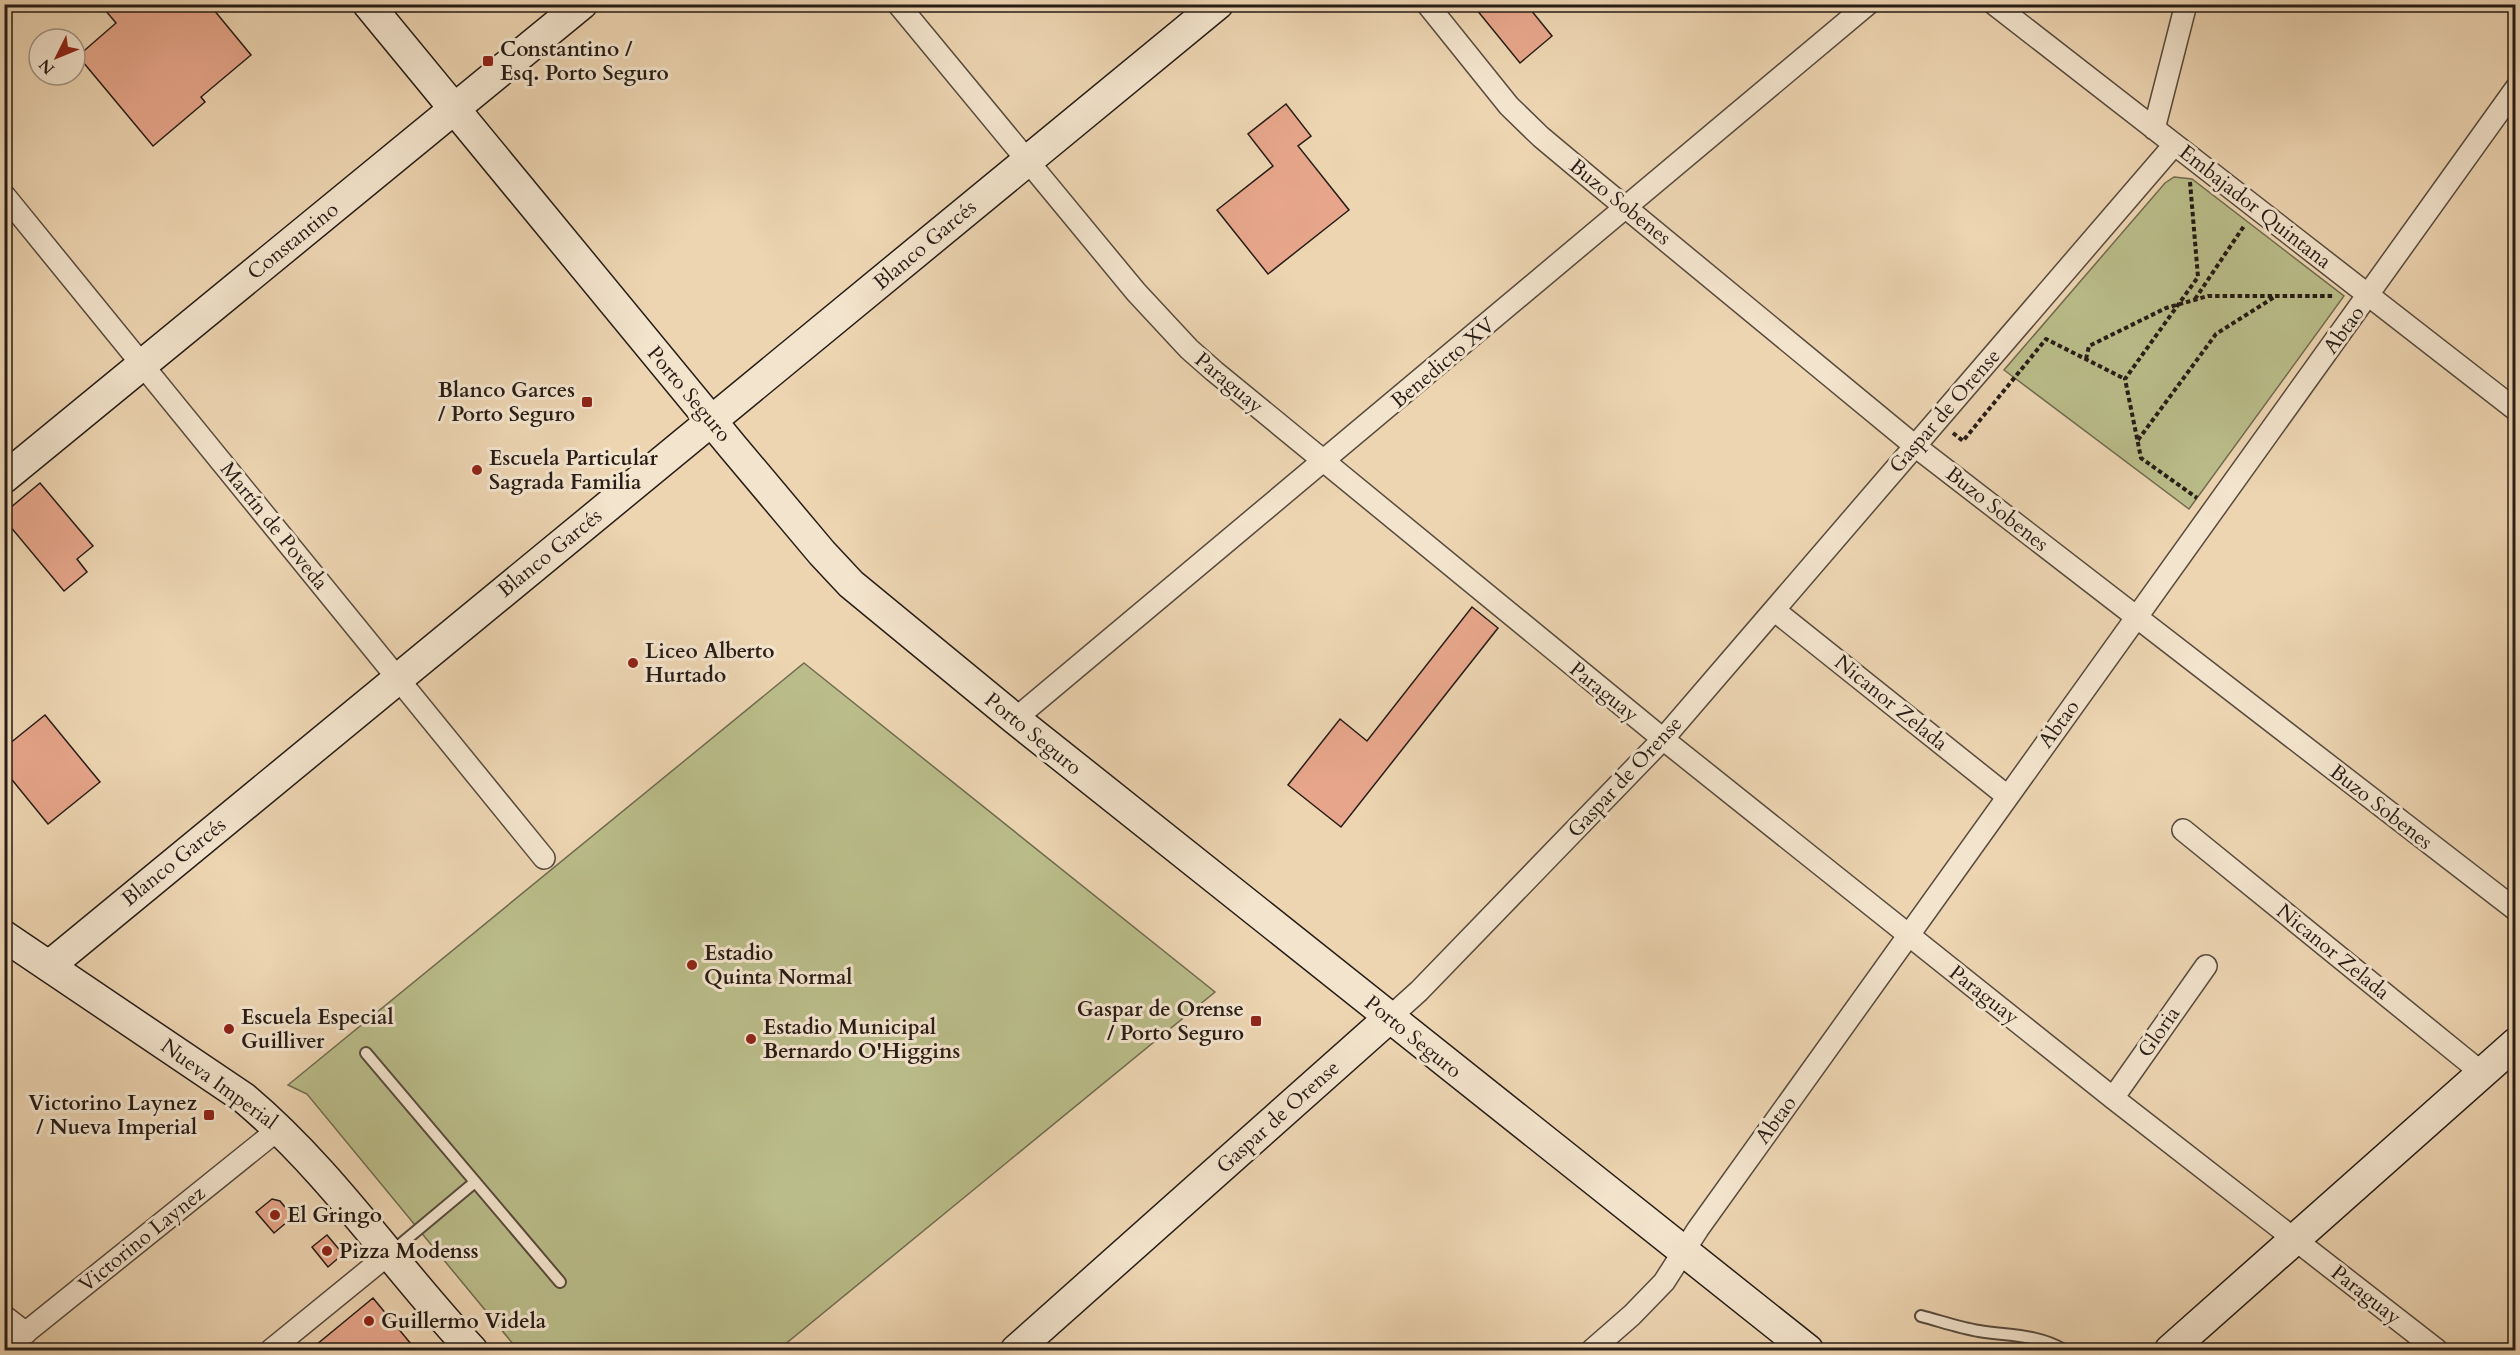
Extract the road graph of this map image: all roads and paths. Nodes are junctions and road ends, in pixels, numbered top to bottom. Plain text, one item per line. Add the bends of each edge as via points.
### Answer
1 (368, 4) edge
2 (582, 4) edge
3 (898, 4) edge
4 (1218, 4) edge
5 (1427, 4) edge
6 (1868, 4) edge
7 (1994, 4) edge
8 (2186, 4) edge
9 (2516, 88) edge
10 (454, 109) junction
11 (2154, 129) junction
12 (2174, 145) junction
13 (2191, 158) junction
14 (1026, 161) junction
15 (4, 195) edge
16 (1627, 208) junction
17 (2249, 218) dead end
18 (2361, 290) junction
19 (2276, 296) junction
20 (2194, 299) junction
21 (2179, 304) junction
22 (2086, 359) junction
23 (143, 365) junction
24 (2125, 379) junction
25 (2516, 410) edge
26 (1937, 420) junction
27 (711, 421) junction
28 (2137, 441) junction
29 (1915, 446) junction
30 (1324, 463) junction
31 (4, 478) edge
32 (2214, 509) junction
33 (1774, 610) junction
34 (2135, 617) junction
35 (398, 678) junction
36 (1015, 719) junction
37 (1663, 739) junction
38 (2007, 796) junction
39 (2183, 830) dead end
40 (544, 858) dead end
41 (2516, 910) edge
42 (1908, 935) junction
43 (4, 936) edge
44 (49, 966) junction
45 (2206, 966) dead end
46 (1389, 1018) junction
47 (2516, 1043) edge
48 (366, 1053) dead end
49 (2482, 1073) junction
50 (2113, 1098) junction
51 (280, 1128) junction
52 (475, 1182) junction
53 (2295, 1240) junction
54 (1683, 1252) junction
55 (390, 1254) junction
56 (560, 1282) dead end
57 (4, 1316) edge
58 (1921, 1316) dead end
59 (26, 1333) junction
60 (4, 1350) edge
61 (270, 1350) edge
62 (472, 1350) edge
63 (1016, 1350) edge
64 (1592, 1350) edge
65 (1808, 1350) edge
66 (2064, 1350) edge
67 (2170, 1350) edge
68 (2437, 1350) edge

1 - 10 street, Porto Seguro
2 - 10 street, Constantino
3 - 14 street, Paraguay
4 - 14 street, Blanco Garcés
5 - 16 street, Buzo Sobenes via 1524,122
6 - 16 street, Benedicto XV
7 - 11 street, Embajador Quintana
8 - 11 street
9 - 18 street, Abtao
10 - 23 street, Constantino
10 - 27 street, Porto Seguro
11 - 12 street, Embajador Quintana
12 - 13 street, Embajador Quintana
12 - 26 street, Gaspar de Orense
13 - 18 street, Embajador Quintana
13 - 21 path via 2189,176 2198,277
14 - 27 street, Blanco Garcés
14 - 30 street, Paraguay via 1175,335
15 - 23 street, Martín de Poveda
16 - 29 street, Buzo Sobenes
16 - 30 street, Benedicto XV
17 - 20 path
18 - 19 path via 2344,296
18 - 25 street, Embajador Quintana
18 - 32 street, Abtao
19 - 20 path
19 - 28 path via 2216,334
20 - 21 path
21 - 22 path via 2089,346
21 - 24 path
22 - 24 path
22 - 26 path via 2046,339 1962,441
23 - 31 street, Constantino
23 - 35 street, Martín de Poveda
24 - 28 path
26 - 29 street, Gaspar de Orense
27 - 35 street, Blanco Garcés
27 - 36 street, Porto Seguro via 851,584
28 - 32 path via 2141,458
29 - 33 street, Gaspar de Orense
29 - 34 street, Buzo Sobenes
30 - 36 street, Benedicto XV
30 - 37 street, Paraguay
32 - 34 street, Abtao
33 - 37 street, Gaspar de Orense
33 - 38 street, Nicanor Zelada
34 - 38 street, Abtao
34 - 41 street, Buzo Sobenes
35 - 40 street, Martín de Poveda
35 - 44 street, Blanco Garcés
36 - 46 street, Porto Seguro
37 - 42 street, Paraguay
37 - 46 street, Gaspar de Orense
38 - 42 street, Abtao
39 - 49 street, Nicanor Zelada
42 - 50 street, Paraguay
42 - 54 street, Abtao
43 - 44 street, Nueva Imperial
44 - 51 street, Nueva Imperial via 244,1098
45 - 50 street, Gloria
46 - 54 street, Porto Seguro
46 - 63 street, Gaspar de Orense
47 - 49 street
48 - 52 lane
49 - 53 street
50 - 53 street, Paraguay
51 - 55 street, Nueva Imperial
51 - 59 street, Victorino Laynez
52 - 55 lane
52 - 56 lane
53 - 67 street
53 - 68 street, Paraguay
54 - 64 street, Abtao via 1652,1295
54 - 65 street, Porto Seguro
55 - 61 street
55 - 62 street, Nueva Imperial
57 - 59 street
58 - 66 lane via 1979,1331 2026,1335
59 - 60 street, Victorino Laynez

